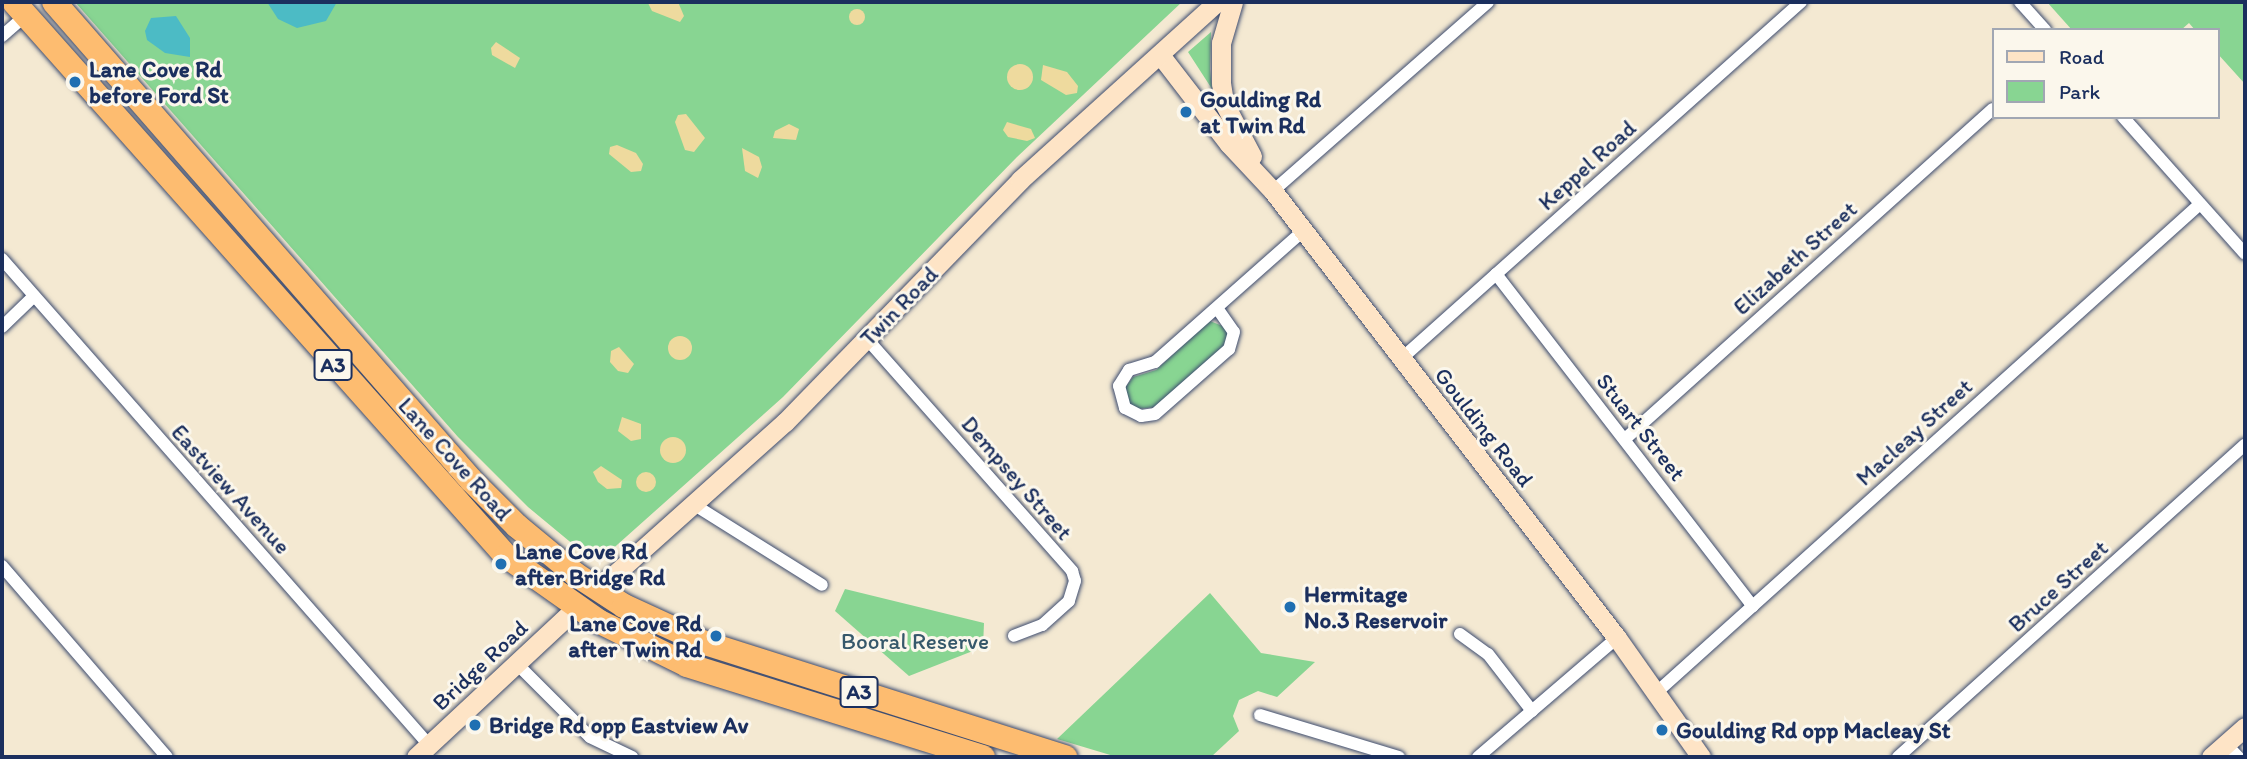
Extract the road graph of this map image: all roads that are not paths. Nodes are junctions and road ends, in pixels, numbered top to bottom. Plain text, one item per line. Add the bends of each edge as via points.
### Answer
1 (54, 2) edge
2 (1217, 2) edge
3 (1233, 2) edge
4 (1488, 2) edge
5 (1801, 2) edge
6 (2020, 2) edge
7 (27, 6) edge
8 (2043, 28) edge
9 (2, 36) edge
10 (1165, 52) junction
11 (1992, 109) edge
12 (2125, 119) edge
13 (1239, 136) junction
14 (1273, 191) junction
15 (2200, 204) junction
16 (1303, 230) junction
17 (2245, 254) edge
18 (2, 259) edge
19 (1496, 274) junction
20 (33, 298) junction
21 (1217, 308) junction
22 (2, 327) edge
23 (867, 339) junction
24 (1401, 359) junction
25 (1625, 439) junction
26 (2245, 445) edge
27 (693, 504) junction
28 (2, 566) edge
29 (822, 585) dead end
30 (597, 590) junction
31 (1753, 606) junction
32 (577, 607) junction
33 (1460, 634) dead end
34 (1014, 636) dead end
35 (1617, 638) junction
36 (517, 664) junction
37 (1657, 692) junction
38 (1532, 711) junction
39 (1260, 715) dead end
40 (2245, 727) edge
41 (423, 751) edge
42 (2225, 753) edge
43 (167, 757) edge
44 (632, 757) edge
45 (983, 757) edge
46 (1065, 757) edge
47 (1399, 757) edge
48 (1478, 757) edge
49 (1686, 757) edge
50 (1701, 757) edge
51 (1898, 757) edge

1 - 30 highway, Lane Cove Road / A3 via 471,480 517,526
2 - 10 main road, Twin Road
3 - 13 main road, Goulding Road via 1219,61 1224,103
4 - 14 street
5 - 19 street, Keppel Road
6 - 8 street
7 - 9 street
7 - 32 highway, Lane Cove Road / A3 via 460,509 506,556
10 - 13 main road
10 - 14 main road, Goulding Road via 1229,144
10 - 23 main road, Twin Road via 1020,180
11 - 25 street, Elizabeth Street
12 - 15 street
13 - 14 main road, Goulding Road
14 - 16 main road, Goulding Road
15 - 17 street
15 - 31 street, Macleay Street
16 - 21 street
16 - 24 main road, Goulding Road
18 - 20 street, Eastview Avenue
19 - 24 street, Keppel Road
19 - 25 street, Stuart Street
20 - 22 street
20 - 41 street, Eastview Avenue
21 - 21 street via 1234,332 1229,349 1155,414 1141,416 1125,408 1119,386 1129,370 1156,362
23 - 27 main road, Twin Road via 785,422
23 - 34 street, Dempsey Street via 1072,571 1075,581 1069,601 1042,625
24 - 35 main road, Goulding Road
25 - 31 street, Stuart Street
26 - 51 street, Bruce Street
27 - 29 street
27 - 30 main road, Twin Road
28 - 43 street
30 - 32 highway, Twin Road
30 - 46 highway, Lane Cove Road / A3 via 705,643
31 - 37 street, Macleay Street
32 - 36 main road, Bridge Road
32 - 45 highway, Lane Cove Road / A3 via 687,665
33 - 38 street via 1488,654
35 - 37 main road, Goulding Road
35 - 38 street
36 - 41 main road, Bridge Road
36 - 44 street via 590,737
37 - 49 main road, Goulding Road
37 - 50 main road, Goulding Road
38 - 48 street
39 - 47 street
40 - 42 main road

